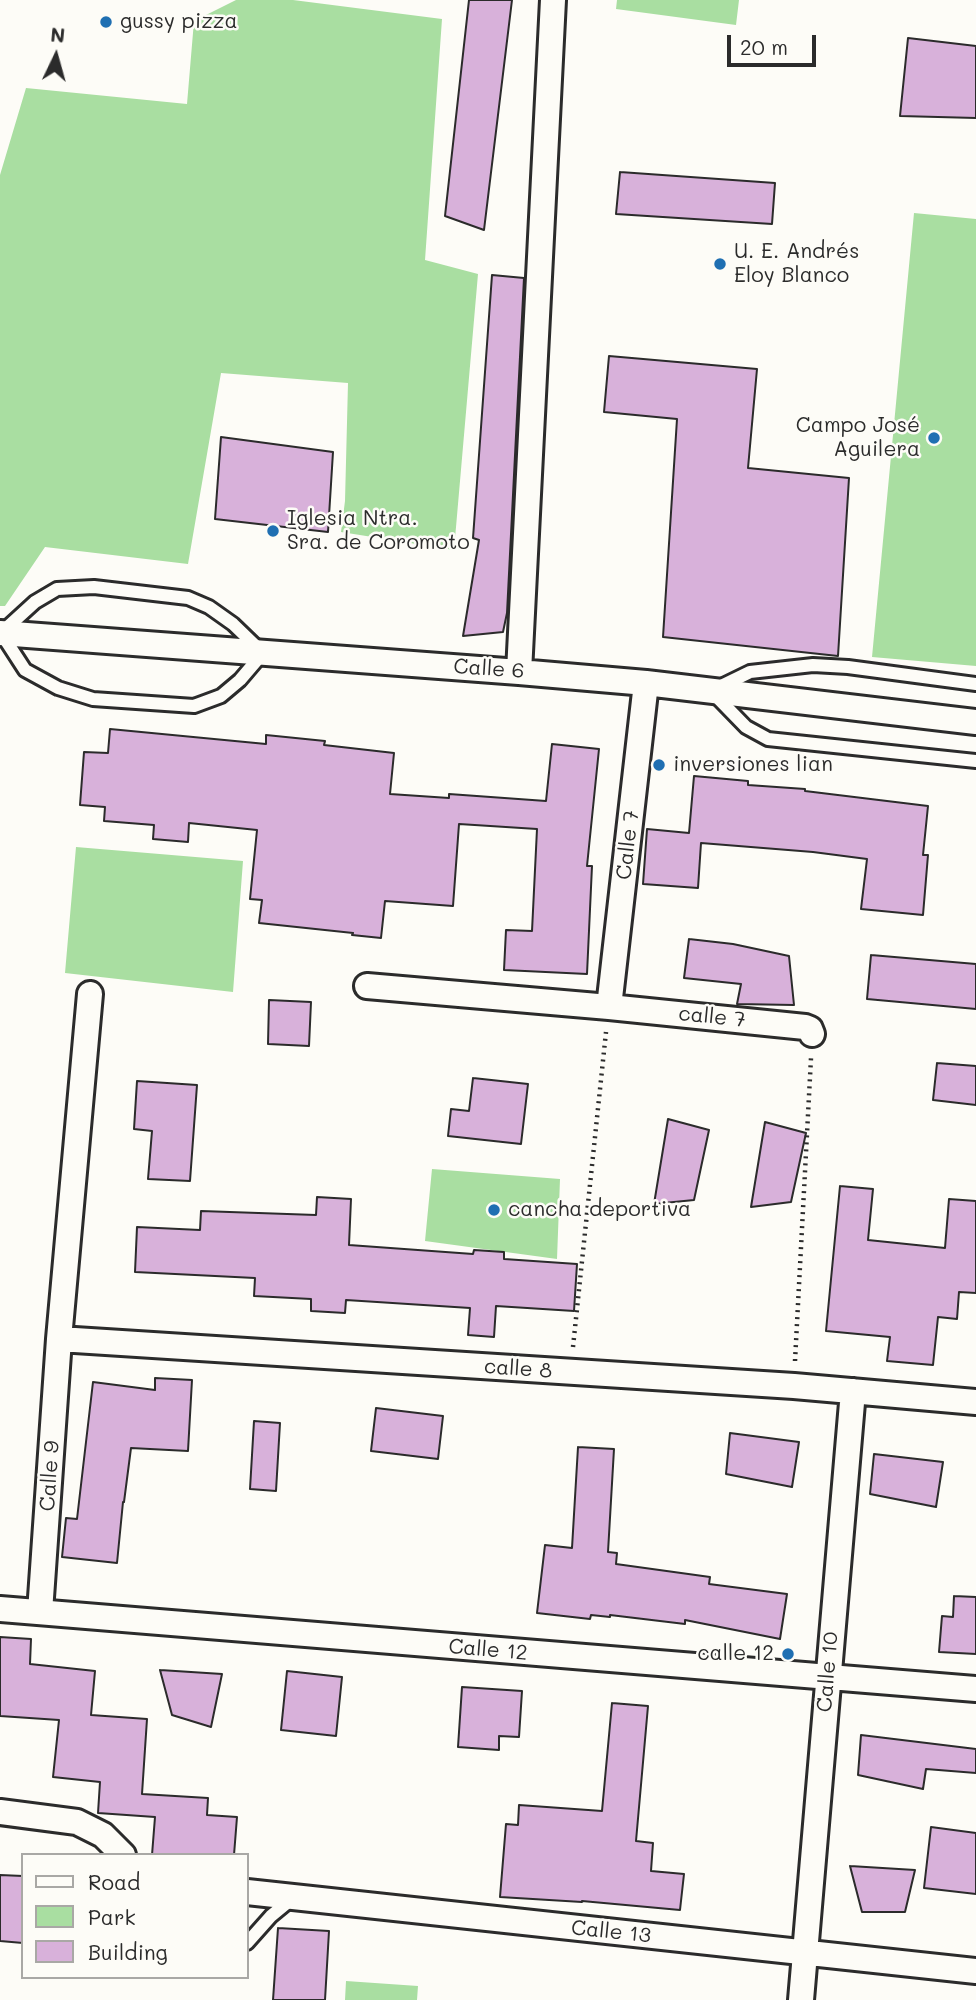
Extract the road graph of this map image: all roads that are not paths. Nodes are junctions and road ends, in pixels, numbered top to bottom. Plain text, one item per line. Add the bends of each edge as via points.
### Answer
1 (553, 0) edge
2 (1, 633) edge
3 (263, 653) junction
4 (519, 671) junction
5 (646, 683) junction
6 (976, 684) edge
7 (711, 691) junction
8 (976, 722) edge
9 (976, 761) edge
10 (367, 986) dead end
11 (90, 994) dead end
12 (609, 1007) junction
13 (812, 1034) road end
14 (59, 1339) junction
15 (853, 1391) junction
16 (976, 1402) edge
17 (0, 1609) edge
18 (40, 1612) junction
19 (828, 1675) junction
20 (976, 1689) edge
21 (0, 1812) edge
22 (121, 1853) edge
23 (248, 1892) edge
24 (294, 1897) junction
25 (248, 1942) edge
26 (803, 1953) junction
27 (976, 1972) edge
28 (800, 2000) edge

1 - 4 street
2 - 3 street, Calle 6
2 - 3 lane via 34,602 57,589 94,587 188,598 233,624
2 - 3 lane via 25,670 58,688 93,699 194,706 221,696
3 - 4 street, Calle 6
4 - 5 street, Calle 6
5 - 7 street, Calle 6
5 - 12 street, Calle 7
6 - 7 lane via 813,664 750,672
7 - 8 street, Calle 6
7 - 9 lane via 746,727 768,739
10 - 12 street, calle 7
11 - 14 street, Calle 9
12 - 13 street, calle 7 via 805,1027
14 - 15 street, calle 8
14 - 18 street, Calle 9
15 - 16 street, calle 8
15 - 19 street, Calle 10
17 - 18 street, Calle 12
18 - 19 street, Calle 12
19 - 20 street, Calle 12
19 - 26 street, Calle 10
21 - 22 street via 77,1822 103,1835
23 - 24 street, Calle 13
24 - 25 lane
24 - 26 street, Calle 13
26 - 27 street, Calle 13
26 - 28 street, Calle 10

